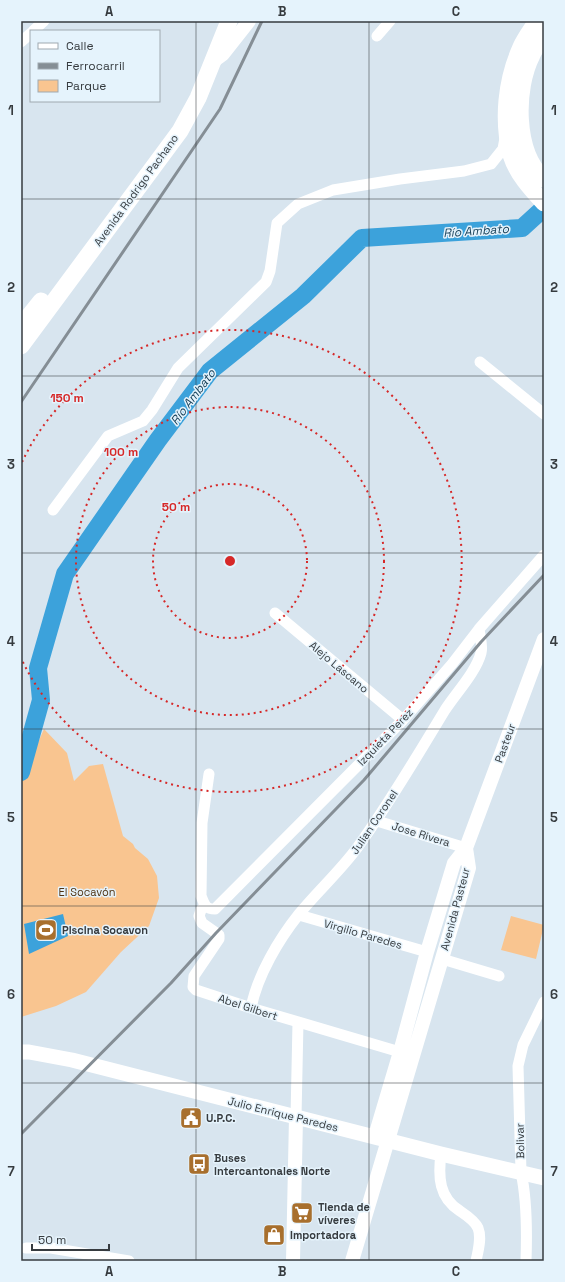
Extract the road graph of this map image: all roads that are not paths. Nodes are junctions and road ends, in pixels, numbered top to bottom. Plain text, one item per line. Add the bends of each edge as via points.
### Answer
1 (44, 21) edge
2 (220, 21) edge
3 (229, 21) edge
4 (249, 21) edge
5 (390, 21) edge
6 (537, 21) edge
7 (34, 30) edge
8 (30, 34) edge
9 (377, 36) dead end
10 (544, 36) edge
11 (21, 42) edge
12 (211, 62) junction
13 (507, 127) junction
14 (519, 155) junction
15 (544, 179) edge
16 (544, 203) edge
17 (21, 326) edge
18 (21, 346) edge
19 (480, 362) dead end
20 (544, 414) edge
21 (52, 510) dead end
22 (544, 555) edge
23 (274, 613) dead end
24 (479, 629) junction
25 (544, 639) edge
26 (403, 720) junction
27 (209, 774) dead end
28 (377, 821) junction
29 (466, 848) junction
30 (210, 907) junction
31 (298, 915) junction
32 (427, 952) junction
33 (442, 959) junction
34 (499, 976) dead end
35 (544, 1002) edge
36 (251, 1008) junction
37 (298, 1022) junction
38 (21, 1052) edge
39 (400, 1052) junction
40 (296, 1117) junction
41 (382, 1138) junction
42 (440, 1154) junction
43 (521, 1172) junction
44 (544, 1178) edge
45 (26, 1248) dead end
46 (129, 1261) edge
47 (293, 1261) edge
48 (352, 1261) edge
49 (476, 1261) edge
50 (526, 1261) edge

1 - 7 street
2 - 17 main road, Avenida Rodrigo Pachano via 182,108 159,147
3 - 12 main road, Avenida Rodrigo Pachano
4 - 12 street via 223,54
5 - 9 street
6 - 13 main road via 521,46 514,66 508,92
8 - 11 street
10 - 14 main road via 532,55 524,77 520,100
12 - 18 main road, Avenida Rodrigo Pachano via 198,98 180,131
13 - 14 main road
13 - 21 street via 503,149 492,164 464,171 333,190 298,204 278,223 266,282 178,368 152,410 142,421 108,436
14 - 15 main road
14 - 16 main road via 527,185
19 - 20 street
22 - 24 street, Izquieta Perez
23 - 26 street, Alejo Lascano
24 - 26 street, Izquieta Perez
24 - 28 street, Julian Coronel via 481,653 475,667 453,696
25 - 29 street, Pasteur
26 - 30 street, Izquieta Perez
27 - 30 street via 202,823 201,896
28 - 29 street, Jose Rivera
28 - 31 street, Julian Coronel via 349,858
29 - 32 street, Avenida Pasteur via 454,863
29 - 33 street, Avenida Pasteur via 469,868
30 - 36 street, Abel Gilbert via 201,910 199,916 202,923 219,935 219,939 194,976 193,987
31 - 32 street, Virgilio Paredes
31 - 36 street, Julian Coronel via 263,973
32 - 39 street, Avenida Pasteur
33 - 34 street
33 - 41 street, Avenida Pasteur
35 - 43 street, Bolivar via 523,1045 518,1066
36 - 37 street, Abel Gilbert
37 - 39 street, Abel Gilbert
37 - 40 street
38 - 40 main road, Julio Enrique Paredes via 72,1060
39 - 41 street, Avenida Pasteur
40 - 41 main road, Julio Enrique Paredes
40 - 47 street
41 - 42 main road, Julio Enrique Paredes
41 - 48 street, Avenida Pasteur
42 - 43 main road, Julio Enrique Paredes
42 - 49 street via 439,1167 445,1198 478,1227
43 - 44 main road, Julio Enrique Paredes
43 - 50 street, Bolivar via 527,1237
45 - 46 street via 51,1248

